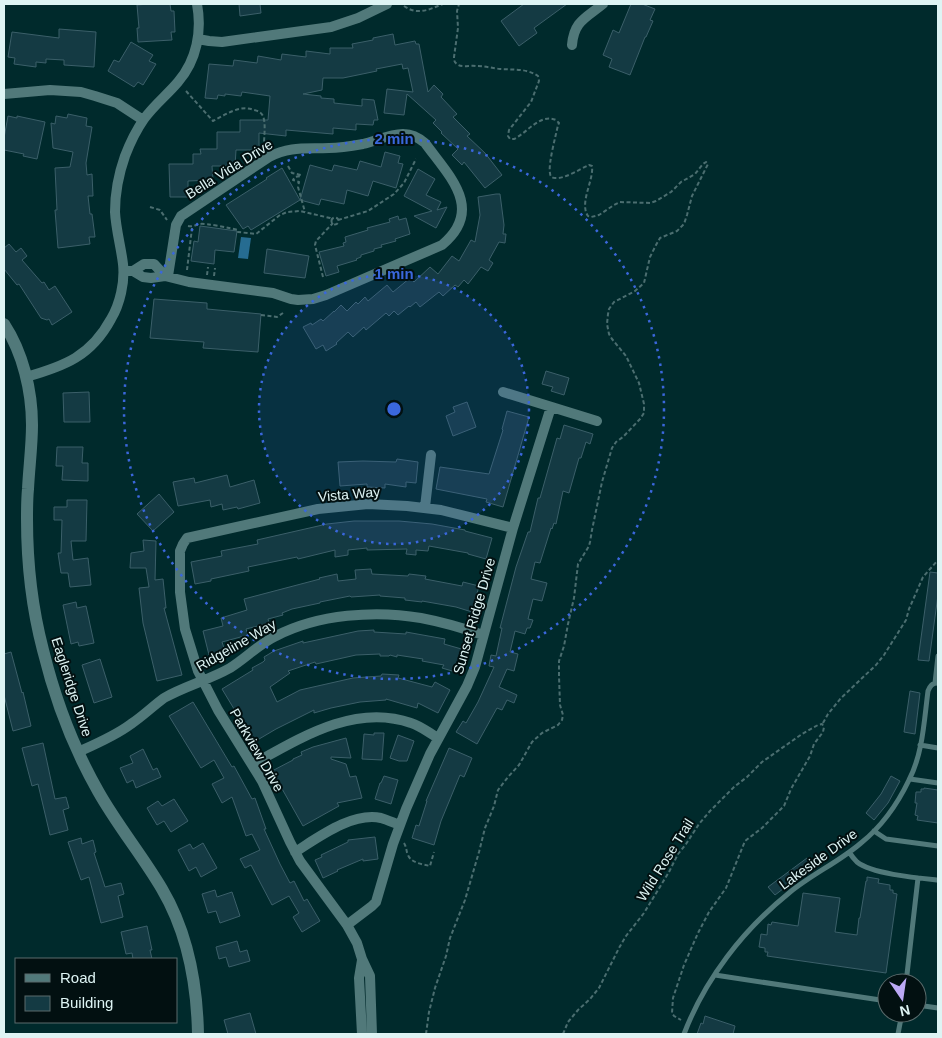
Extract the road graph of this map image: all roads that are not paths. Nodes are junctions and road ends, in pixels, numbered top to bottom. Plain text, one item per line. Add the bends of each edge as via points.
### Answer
1 (197, 4) edge
2 (387, 4) edge
3 (602, 4) edge
4 (198, 39) junction
5 (572, 45) dead end
6 (4, 94) edge
7 (143, 120) junction
8 (128, 271) junction
9 (167, 276) junction
10 (4, 324) edge
11 (26, 377) junction
12 (503, 392) dead end
13 (551, 407) junction
14 (597, 421) dead end
15 (431, 455) dead end
16 (425, 507) junction
17 (513, 528) junction
18 (187, 538) joint
19 (484, 635) junction
20 (938, 656) edge
21 (202, 681) junction
22 (935, 684) edge
23 (438, 738) junction
24 (920, 745) junction
25 (938, 748) edge
26 (78, 752) junction
27 (253, 764) junction
28 (910, 779) junction
29 (938, 783) edge
30 (400, 825) junction
31 (874, 831) junction
32 (938, 846) edge
33 (295, 852) junction
34 (849, 852) junction
35 (918, 878) junction
36 (938, 880) edge
37 (347, 925) junction
38 (362, 959) junction
39 (907, 973) edge
40 (715, 975) junction
41 (877, 999) edge
42 (198, 1034) edge
43 (362, 1034) edge
44 (372, 1034) edge
45 (684, 1034) edge

1 - 4 street
2 - 4 street via 331,27 222,42
3 - 5 street via 575,29
4 - 7 street via 177,84
6 - 7 street via 50,90 81,92 117,104
7 - 8 street via 126,155 115,212
8 - 9 street, Bella Vida Drive via 144,264 154,264
8 - 11 street via 113,317 99,338 66,363
9 - 9 street, Bella Vida Drive via 176,224 181,216 281,151 364,144 409,134 425,143 460,196 462,210 458,226 449,239 320,297 306,300 291,298
10 - 11 main road, Eagleridge Drive
11 - 26 main road, Eagleridge Drive via 32,410 27,541 33,602 51,679
12 - 13 street
13 - 14 street
13 - 17 street, Sunset Ridge Drive
15 - 16 street
16 - 17 street, Vista Way
16 - 18 street, Vista Way via 368,504 325,508
17 - 19 street, Sunset Ridge Drive
18 - 21 street, Parkview Drive via 182,544 180,559 181,604
19 - 21 street, Ridgeline Way via 402,616 366,615 322,620 277,635 237,663
19 - 23 street, Sunset Ridge Drive via 472,677
20 - 22 lane, Lakeside Drive
21 - 26 street, Ridgeline Way via 166,697 120,732
21 - 27 street, Parkview Drive
22 - 24 lane, Lakeside Drive via 928,691
23 - 27 street via 411,723 391,718 367,718 309,734
23 - 30 street, Sunset Ridge Drive
24 - 25 lane
24 - 28 lane, Lakeside Drive
26 - 42 main road, Eagleridge Drive via 109,811 176,916 193,971
27 - 33 street, Parkview Drive
28 - 29 lane
28 - 31 lane, Lakeside Drive
30 - 33 street via 376,818 355,819
30 - 37 street, Sunset Ridge Drive via 376,902
31 - 32 lane via 886,839
31 - 34 lane, Lakeside Drive
33 - 37 street, Parkview Drive
34 - 35 lane via 857,862 875,870
34 - 40 lane, Lakeside Drive via 773,906 730,953
35 - 36 lane
35 - 39 lane
37 - 38 street, Parkview Drive
38 - 43 street, Parkview Drive
38 - 44 street, Parkview Drive via 370,976
40 - 41 lane
40 - 45 lane, Lakeside Drive via 702,994

